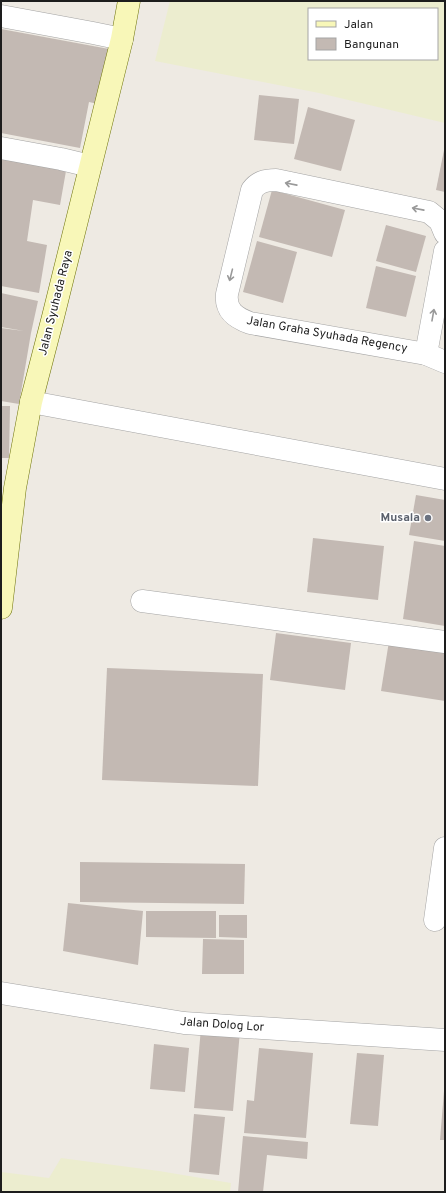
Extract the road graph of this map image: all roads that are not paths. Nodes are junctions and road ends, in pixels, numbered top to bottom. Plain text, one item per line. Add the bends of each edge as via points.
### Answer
1 (129, 1) edge
2 (1, 16) edge
3 (122, 39) junction
4 (1, 148) edge
5 (90, 166) junction
6 (445, 233) edge
7 (445, 251) edge
8 (436, 358) edge
9 (31, 402) junction
10 (445, 479) edge
11 (8, 488) edge
12 (142, 602) dead end
13 (1, 608) edge
14 (445, 642) edge
15 (445, 848) edge
16 (435, 920) dead end
17 (1, 993) edge
18 (445, 1040) edge

1 - 3 street, Jalan Syuhada Raya
2 - 3 street
3 - 5 street, Jalan Syuhada Raya
4 - 5 street
5 - 9 street, Jalan Syuhada Raya
6 -> 8 street, Jalan Graha Syuhada Regency via 440,220 429,212 268,180 256,185 252,190 226,294 228,308 240,320
8 -> 7 street, Jalan Graha Syuhada Regency
9 - 10 street
9 - 11 street, Jalan Syuhada Raya
11 - 13 street, Jalan Syuhada Raya
12 - 14 street
15 - 16 street
17 - 18 street, Jalan Dolog Lor via 184,1023

